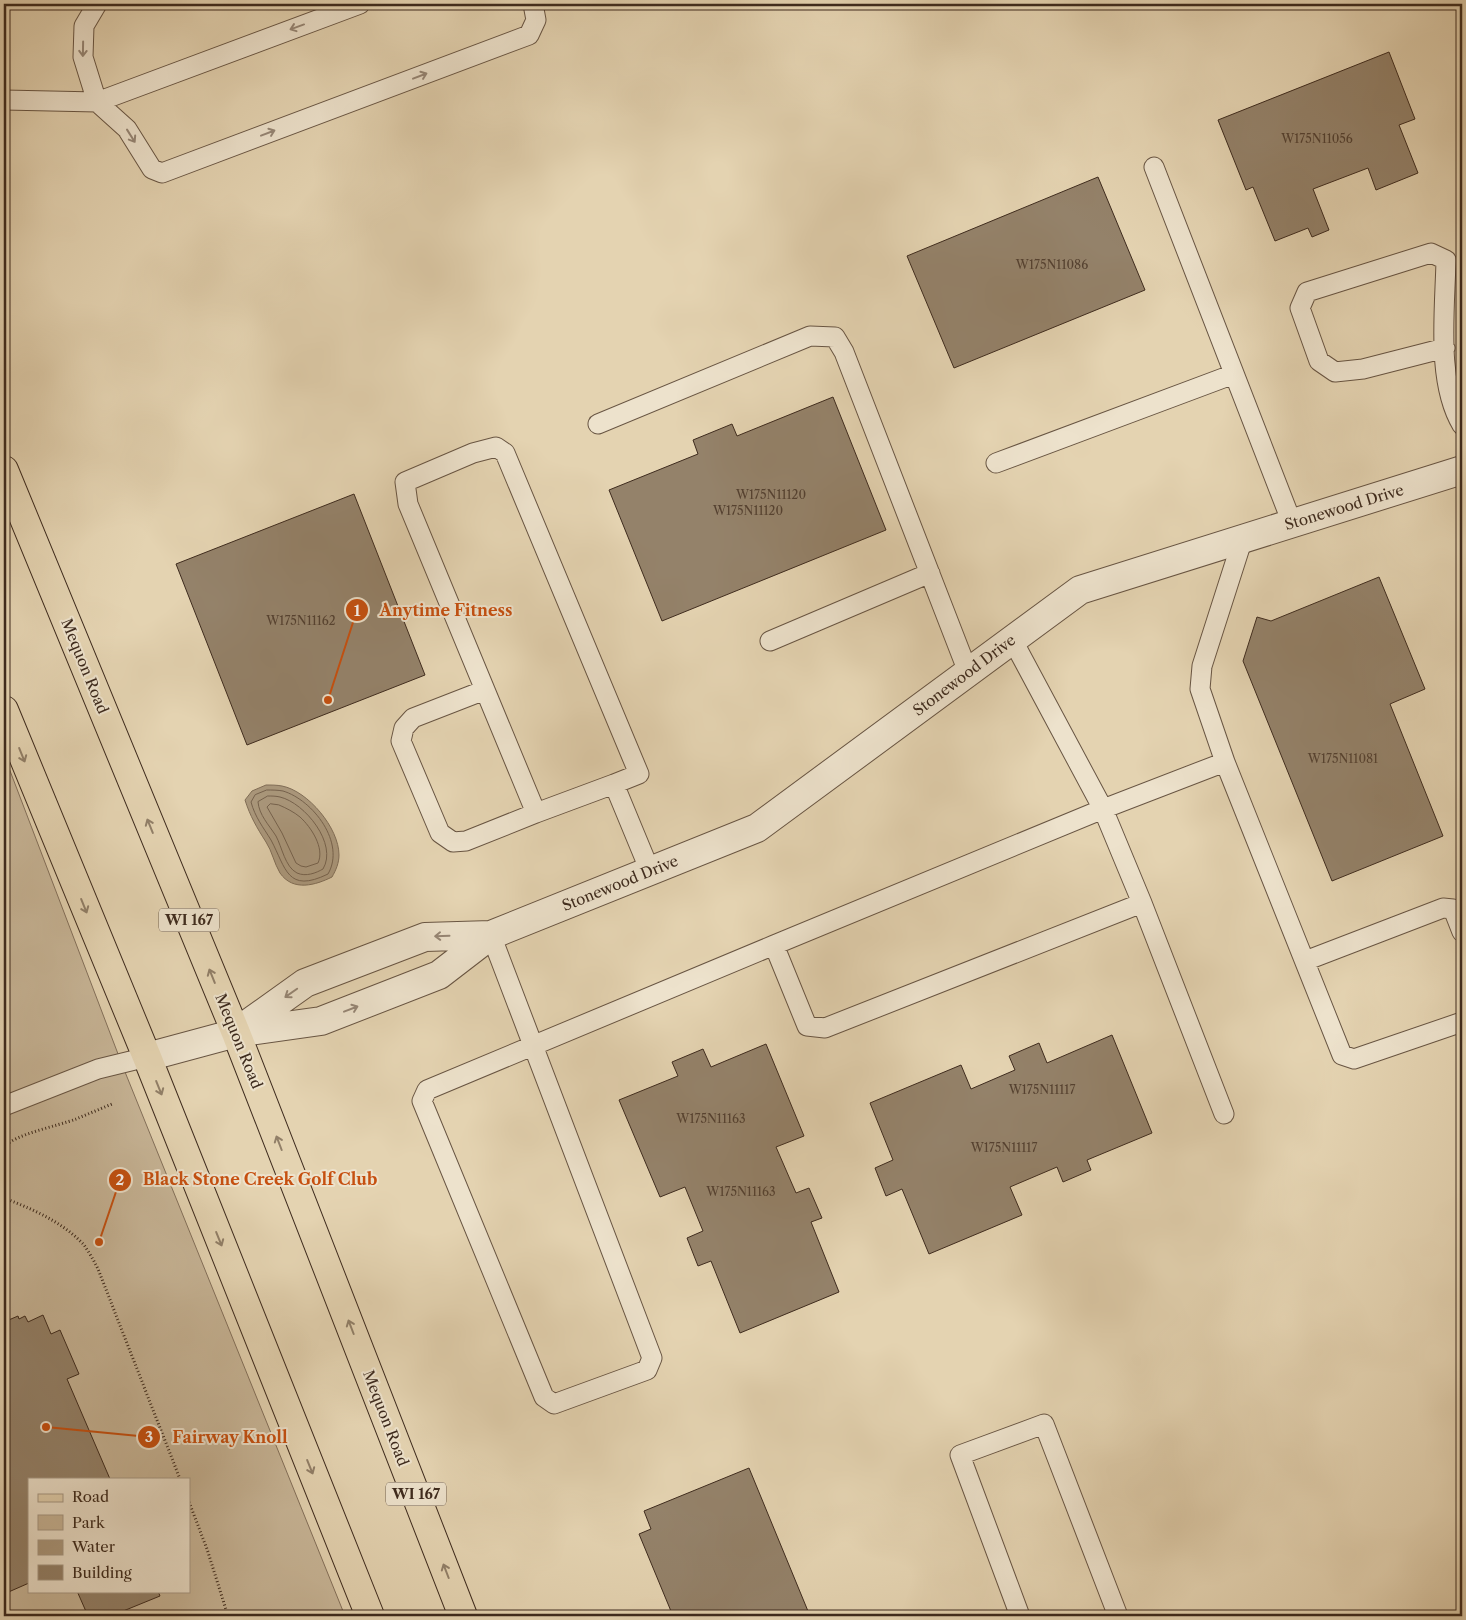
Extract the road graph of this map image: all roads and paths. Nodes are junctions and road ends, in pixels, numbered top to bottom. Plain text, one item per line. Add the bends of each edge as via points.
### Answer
1 (97, 4) edge
2 (360, 4) edge
3 (533, 4) edge
4 (4, 100) edge
5 (97, 102) junction
6 (1154, 167) dead end
7 (1445, 348) junction
8 (1234, 374) junction
9 (598, 424) dead end
10 (1462, 425) edge
11 (996, 463) dead end
12 (4, 470) edge
13 (1462, 470) edge
14 (1292, 523) junction
15 (1243, 538) junction
16 (930, 573) junction
17 (1012, 639) junction
18 (770, 641) dead end
19 (968, 672) junction
20 (485, 690) junction
21 (4, 710) edge
22 (1225, 762) junction
23 (614, 784) junction
24 (1103, 809) junction
25 (536, 813) junction
26 (650, 871) junction
27 (1142, 903) junction
28 (1462, 932) edge
29 (491, 935) junction
30 (774, 945) junction
31 (1305, 961) junction
32 (1462, 1022) edge
33 (236, 1033) junction
34 (533, 1047) junction
35 (147, 1057) junction
36 (112, 1104) dead end
37 (4, 1106) edge
38 (1224, 1114) dead end
39 (4, 1147) edge
40 (4, 1198) edge
41 (180, 1478) edge
42 (190, 1505) edge
43 (228, 1616) edge
44 (370, 1616) edge
45 (464, 1616) edge
46 (1020, 1616) edge
47 (1118, 1616) edge

1 -> 5 lane via 84,26 83,57
2 -> 5 lane
5 -> 3 lane via 127,129 152,169 162,173 529,35 536,20
4 - 5 lane
6 - 8 lane
7 - 7 lane via 1446,260 1431,253 1307,292 1300,308 1319,361 1335,372 1363,369
7 - 10 lane via 1445,372 1454,412
8 - 11 lane
8 - 14 lane
9 - 16 lane via 810,336 835,337 844,352
33 -> 12 main road, Mequon Road / WI 167
13 - 14 street, Stonewood Drive
14 - 15 street, Stonewood Drive
15 - 17 street, Stonewood Drive via 1080,590
15 - 22 lane via 1202,666 1200,689
16 - 18 lane
16 - 19 lane
17 - 19 street, Stonewood Drive
17 - 24 lane
19 - 26 street, Stonewood Drive via 757,828
20 - 23 lane via 408,504 405,482 496,448 505,453 639,774
20 - 25 lane
20 - 25 lane via 413,718 404,728 401,741 440,833 454,842 466,841
21 -> 35 main road
22 - 24 lane
22 - 31 lane
23 - 25 lane
23 - 26 lane
24 - 27 lane
24 - 30 lane
26 - 29 street, Stonewood Drive
27 - 30 lane via 825,1028 807,1026
27 - 38 lane
28 - 31 lane via 1453,909 1443,908
33 -> 29 street, Stonewood Drive via 321,1021 439,975
29 -> 33 street, Stonewood Drive via 424,937 305,983
29 - 34 lane
30 - 34 lane
31 - 32 lane via 1342,1055 1354,1059
33 - 35 street, Stonewood Drive
45 -> 33 main road, Mequon Road / WI 167
34 - 34 lane via 427,1090 422,1101 544,1397 554,1404 647,1370 652,1358
35 - 37 lane via 98,1069
35 -> 44 main road
36 - 39 path via 18,1138
40 - 41 path via 35,1210 57,1224 84,1246 98,1268
42 - 43 path
46 - 47 lane via 960,1455 1044,1424

